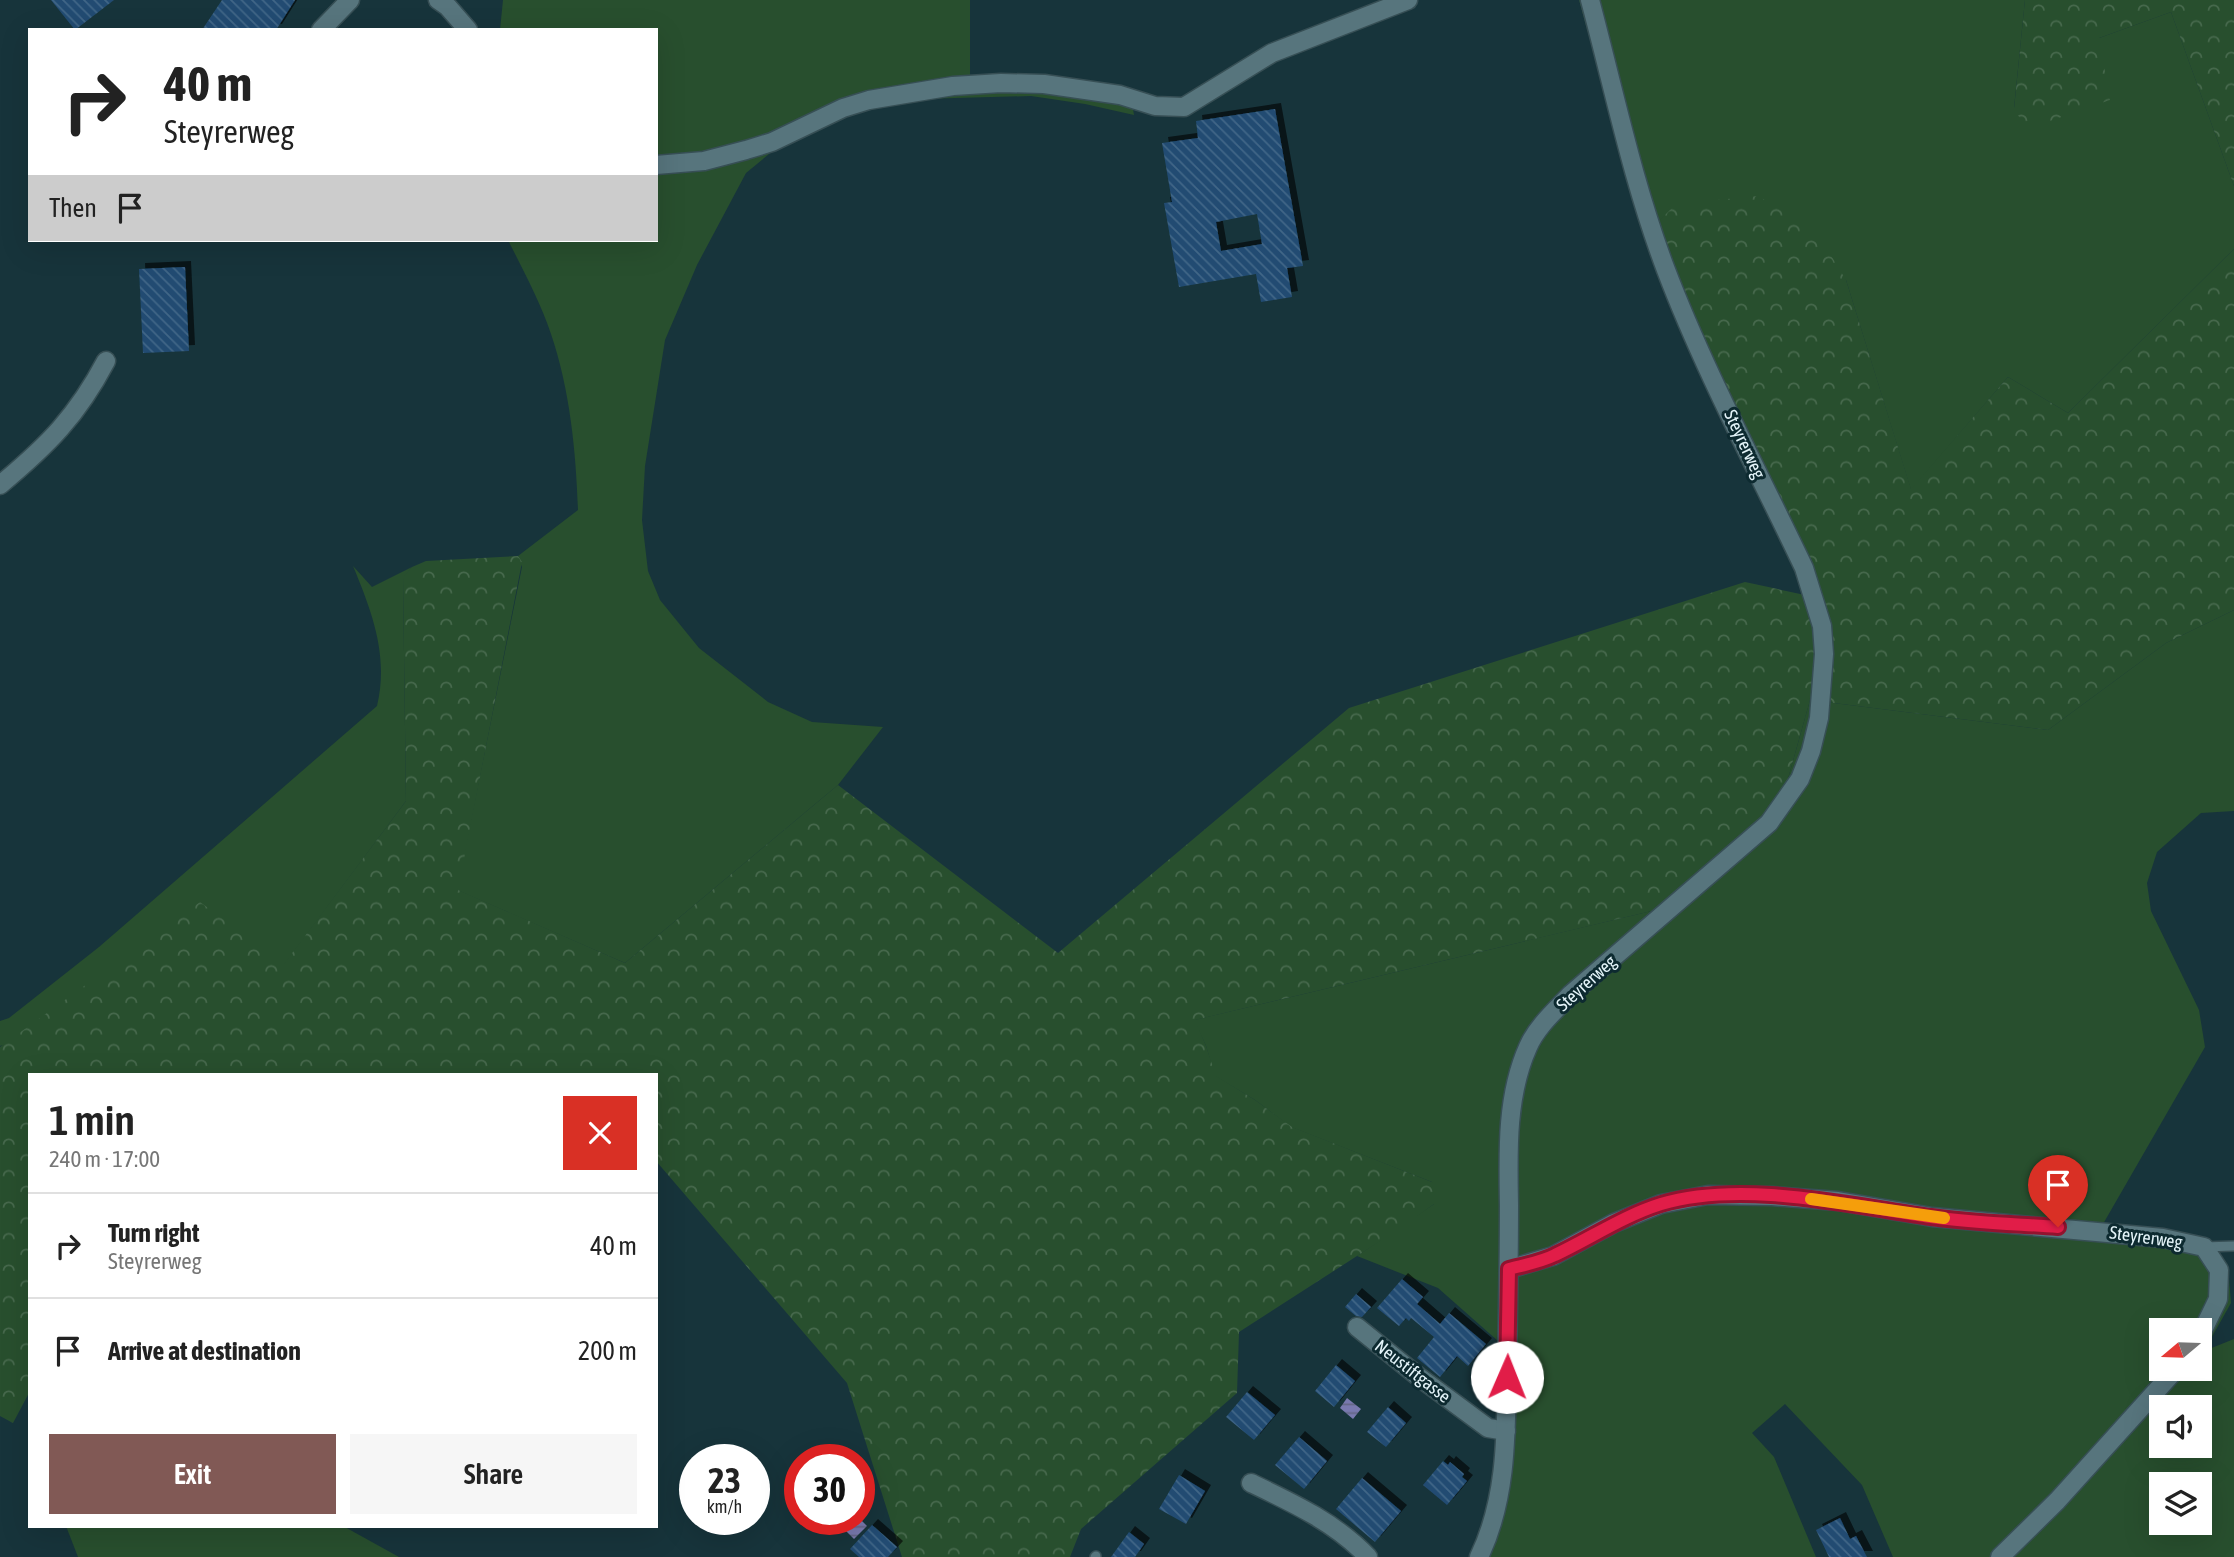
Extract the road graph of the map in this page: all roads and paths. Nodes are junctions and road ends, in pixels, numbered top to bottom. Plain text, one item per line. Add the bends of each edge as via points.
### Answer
1 (350, 0) edge
2 (438, 0) edge
3 (1408, 0) edge
4 (1590, 0) edge
5 (323, 28) edge
6 (466, 28) edge
7 (658, 165) edge
8 (106, 361) dead end
9 (0, 485) edge
10 (2204, 1247) junction
11 (2234, 1247) edge
12 (1509, 1269) junction
13 (2209, 1318) edge
14 (1357, 1327) dead end
15 (2165, 1381) edge
16 (1506, 1431) junction
17 (1251, 1483) dead end
18 (1368, 1557) edge
19 (1479, 1557) edge
20 (2000, 1557) edge

1 - 5 street
2 - 6 street
3 - 7 street via 1272,53 1184,107 1155,106 1120,95 1044,84 953,86 843,108 746,150 704,161
4 - 12 street, Steyrerweg via 1665,269 1808,578 1822,626 1824,683 1811,751 1800,779 1769,823 1571,994 1528,1046 1513,1097
8 - 9 street via 74,415
10 - 11 lane
10 - 12 street, Steyrerweg via 2163,1238 1932,1217 1839,1201 1708,1195 1661,1204 1553,1256
10 - 13 street, Steyrerweg via 2219,1270 2218,1299
12 - 16 street
14 - 16 street, Neustiftgasse via 1488,1429
15 - 20 street
16 - 19 street via 1495,1514
17 - 18 street via 1315,1516

